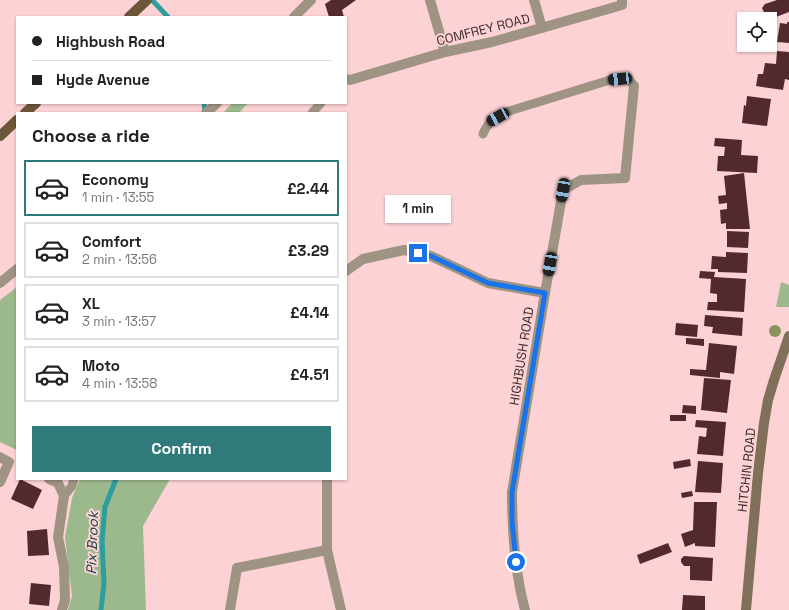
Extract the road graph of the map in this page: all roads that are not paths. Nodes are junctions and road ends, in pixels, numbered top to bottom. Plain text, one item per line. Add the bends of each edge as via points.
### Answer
1 (147, 0) edge
2 (311, 0) edge
3 (430, 0) edge
4 (534, 0) edge
5 (622, 0) edge
6 (133, 14) edge
7 (295, 16) edge
8 (542, 28) junction
9 (445, 52) junction
10 (347, 79) edge
11 (634, 86) joint
12 (35, 104) edge
13 (216, 104) edge
14 (320, 104) edge
15 (26, 112) edge
16 (207, 112) edge
17 (313, 112) edge
18 (16, 121) edge
19 (483, 134) dead end
20 (0, 136) edge
21 (347, 269) edge
22 (16, 270) edge
23 (0, 283) edge
24 (545, 293) junction
25 (789, 336) edge
26 (0, 457) edge
27 (13, 463) edge
28 (51, 480) edge
29 (74, 480) edge
30 (327, 480) edge
31 (0, 482) edge
32 (64, 496) junction
33 (327, 550) junction
34 (62, 610) edge
35 (230, 610) edge
36 (341, 610) edge
37 (525, 610) edge
38 (746, 610) edge

1 - 6 main road
2 - 7 street
3 - 9 street
4 - 8 street
5 - 8 street, COMFREY ROAD via 622,5
8 - 9 street, COMFREY ROAD
9 - 10 street, COMFREY ROAD
11 - 19 lane via 628,78 610,80 506,112 491,121
11 - 24 street, HIGHBUSH ROAD via 624,178 581,180 563,190
12 - 15 main road
13 - 16 street
14 - 17 lane
18 - 20 main road
21 - 24 street via 364,259 404,250 431,256 488,283
22 - 23 street
24 - 37 street, HIGHBUSH ROAD via 512,492 512,521 519,590
25 - 38 street, HITCHIN ROAD via 768,400 764,423
26 - 27 street
27 - 31 street
28 - 32 street via 58,483
29 - 32 lane
30 - 33 street
32 - 34 street via 58,537 64,567 65,600
33 - 35 street via 237,568
33 - 36 street

